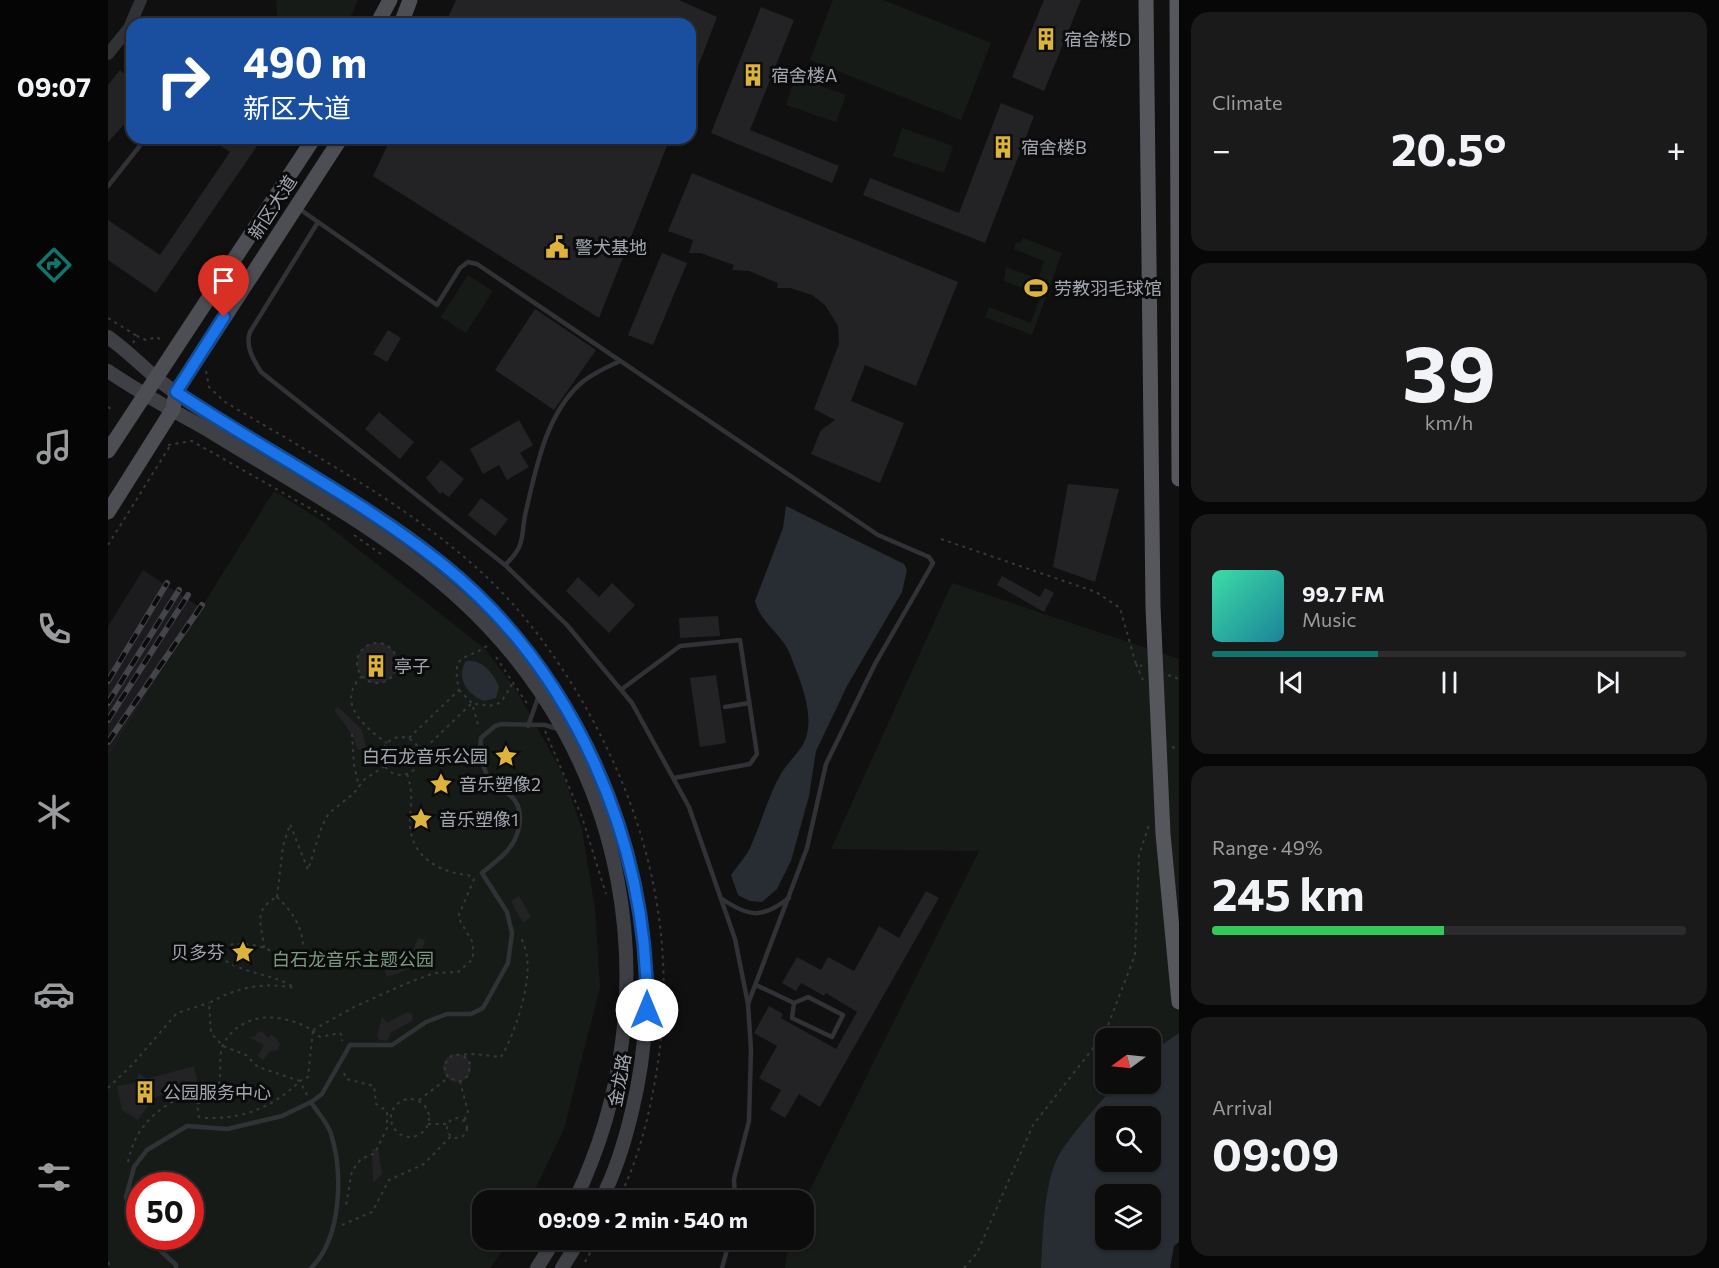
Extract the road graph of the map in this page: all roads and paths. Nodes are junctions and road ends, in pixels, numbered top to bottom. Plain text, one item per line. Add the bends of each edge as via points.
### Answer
1 (141, 0) edge
2 (390, 0) edge
3 (410, 0) edge
4 (1146, 0) edge
5 (1177, 0) edge
6 (133, 18) edge
7 (380, 18) edge
8 (403, 18) edge
9 (126, 32) edge
10 (108, 54) edge
11 (141, 144) edge
12 (310, 144) edge
13 (336, 144) edge
14 (108, 186) edge
15 (295, 207) junction
16 (318, 222) junction
17 (108, 318) edge
18 (137, 336) junction
19 (108, 337) edge
20 (162, 340) dead end
21 (133, 343) dead end
22 (620, 360) junction
23 (203, 369) dead end
24 (108, 371) edge
25 (156, 378) junction
26 (176, 392) junction
27 (143, 395) junction
28 (173, 409) junction
29 (195, 436) dead end
30 (192, 441) junction
31 (108, 452) edge
32 (1179, 479) edge
33 (108, 512) edge
34 (340, 526) dead end
35 (350, 532) dead end
36 (941, 539) dead end
37 (108, 545) edge
38 (389, 559) dead end
39 (505, 565) junction
40 (480, 639) dead end
41 (487, 646) junction
42 (1146, 668) dead end
43 (1168, 675) dead end
44 (362, 676) junction
45 (1179, 679) edge
46 (513, 682) junction
47 (537, 687) junction
48 (459, 690) junction
49 (622, 690) junction
50 (472, 703) junction
51 (749, 703) junction
52 (725, 706) dead end
53 (532, 707) dead end
54 (528, 726) junction
55 (544, 730) dead end
56 (352, 734) dead end
57 (565, 734) junction
58 (409, 738) junction
59 (481, 738) junction
60 (387, 743) junction
61 (1179, 749) edge
62 (420, 753) junction
63 (1169, 757) dead end
64 (385, 766) junction
65 (407, 774) junction
66 (674, 778) junction
67 (359, 787) junction
68 (1149, 822) dead end
69 (482, 873) junction
70 (476, 876) junction
71 (277, 897) junction
72 (790, 897) junction
73 (722, 899) junction
74 (280, 900) junction
75 (608, 903) dead end
76 (278, 908) dead end
77 (264, 948) junction
78 (284, 952) dead end
79 (286, 957) junction
80 (756, 985) junction
81 (1179, 1002) edge
82 (209, 1003) junction
83 (794, 1003) junction
84 (748, 1004) junction
85 (313, 1030) junction
86 (223, 1046) junction
87 (340, 1046) dead end
88 (464, 1056) junction
89 (501, 1058) dead end
90 (340, 1063) junction
91 (448, 1078) junction
92 (300, 1081) junction
93 (460, 1081) junction
94 (108, 1088) edge
95 (419, 1101) junction
96 (311, 1102) junction
97 (197, 1104) junction
98 (464, 1121) junction
99 (428, 1124) junction
100 (448, 1124) junction
101 (451, 1136) junction
102 (126, 1170) dead end
103 (133, 1172) edge
104 (579, 1190) edge
105 (605, 1190) edge
106 (622, 1190) edge
107 (735, 1190) edge
108 (161, 1250) edge
109 (548, 1250) edge
110 (573, 1250) edge
111 (592, 1250) edge
112 (727, 1250) edge
113 (108, 1262) edge
114 (585, 1262) dead end
115 (111, 1268) edge
116 (176, 1268) edge
117 (311, 1268) edge
118 (537, 1268) edge
119 (562, 1268) edge
120 (722, 1268) edge
121 (964, 1268) edge

1 - 6 street
2 - 7 main road
3 - 8 main road
4 - 81 highway, bridge via 1153,607 1163,834
5 - 32 highway
9 - 10 street
11 - 14 lane
12 - 25 main road, 新区大道
13 - 15 main road, 新区大道
15 - 16 lane
15 - 26 main road, 新区大道
16 - 22 lane via 436,305 460,268 468,262 477,264
16 - 39 lane via 250,332 252,357 261,372
17 - 18 path
18 - 20 path
18 - 21 path
19 - 25 main road, 金龙路
22 - 39 lane via 580,385 563,407 540,454 524,520 523,543
22 - 72 lane via 878,535 929,557 933,563 875,664 825,764 807,848
23 - 106 path via 209,387 225,402 371,490 480,570 556,658 617,768 654,882 663,940 666,1002 648,1117
24 - 27 main road, 金龙路
25 - 26 main road, 金龙路
25 - 27 main road, 新区大道
26 - 28 main road, 新区大道
26 - 105 main road, 金龙路 via 382,522 470,588 524,648 586,745 624,843 639,907 647,973 645,1041 637,1090
27 - 28 main road, 金龙路
27 - 31 main road, 新区大道
28 - 33 main road, 新区大道
28 - 47 main road, 金龙路 via 417,563 488,626
29 - 30 path
30 - 34 path
30 - 37 path via 169,445
35 - 38 path
36 - 42 path via 1096,592 1120,608 1136,664
39 - 49 lane via 567,625
40 - 41 path
41 - 46 path
41 - 48 path via 459,660
43 - 45 path
44 - 44 path via 373,683 387,680 395,671 393,653 384,645 366,647 357,663
44 - 60 path via 350,695 356,714
46 - 50 path via 500,703 490,707
46 - 53 path
47 - 54 lane via 538,701
47 - 57 main road, 金龙路
48 - 50 path
48 - 58 path
49 - 51 lane via 680,646 740,640
49 - 66 lane
50 - 59 path
50 - 62 path
51 - 52 lane
51 - 66 lane via 757,754 750,764
54 - 57 lane via 545,725
54 - 59 lane via 495,726
55 - 75 path via 582,817
56 - 67 path
57 - 104 main road, 金龙路 via 593,795 615,862 627,938 627,1008 616,1084 601,1139
58 - 60 path via 396,737
58 - 62 path
59 - 69 lane via 486,772 492,782 512,797 519,812 519,833 507,852
60 - 64 path via 382,754
61 - 63 path via 1172,746
62 - 65 path via 417,766
64 - 65 path via 394,774
64 - 67 path
65 - 70 path via 412,793 410,822 418,852 433,865 455,874
66 - 73 lane via 705,848
67 - 71 path via 329,813 308,870 290,824 283,846
68 - 121 path via 1139,855 1136,955 1105,1033 1033,1125 977,1253
69 - 70 path
69 - 90 lane via 507,912 512,933 508,963 483,1008 426,1022 392,1045 350,1045
70 - 85 path via 458,917 472,944 473,959 458,972 434,974 405,984
71 - 74 path
71 - 77 path via 265,903 260,915
72 - 73 lane via 777,907 752,914 741,912
72 - 80 lane
73 - 84 lane via 735,939
74 - 76 path
74 - 79 path via 295,918 304,941 303,951
77 - 79 path via 273,955
77 - 82 path via 226,945 218,951 224,960 238,967 283,979 296,988 264,985 225,993
78 - 79 path
80 - 83 lane
80 - 84 lane
82 - 86 path via 211,1033
82 - 94 path via 177,1013
83 - 83 lane via 792,1018 832,1037 843,1015 808,997
84 - 107 lane via 749,1121
85 - 86 path via 284,1019 251,1018
85 - 87 path via 320,1037 340,1033 344,1038
85 - 92 path via 308,1077
86 - 92 path via 246,1055 258,1067
86 - 97 path via 217,1090
88 - 89 path via 475,1053
88 - 91 path via 452,1055 446,1060
88 - 93 path via 470,1072
90 - 96 lane via 321,1094
90 - 101 path via 346,1079 374,1086 376,1104 387,1111 387,1128 375,1153 361,1159 352,1171 342,1226 372,1212 389,1180 424,1164
91 - 93 path
91 - 95 path
92 - 96 path
92 - 97 path via 268,1106 229,1118 199,1118
93 - 98 path via 468,1112
95 - 99 path via 428,1111
95 - 99 path via 407,1098 397,1103 391,1113 392,1125 400,1135 413,1137
96 - 103 lane via 282,1116 227,1129 187,1126 147,1150
96 - 117 lane via 330,1131 340,1185 323,1251
97 - 102 path via 194,1092 156,1112 141,1127
98 - 100 path via 455,1119
98 - 101 path via 464,1136
99 - 100 path
100 - 101 path
108 - 116 lane via 177,1264
109 - 118 main road
110 - 119 main road
111 - 114 path
112 - 120 lane
113 - 115 path

